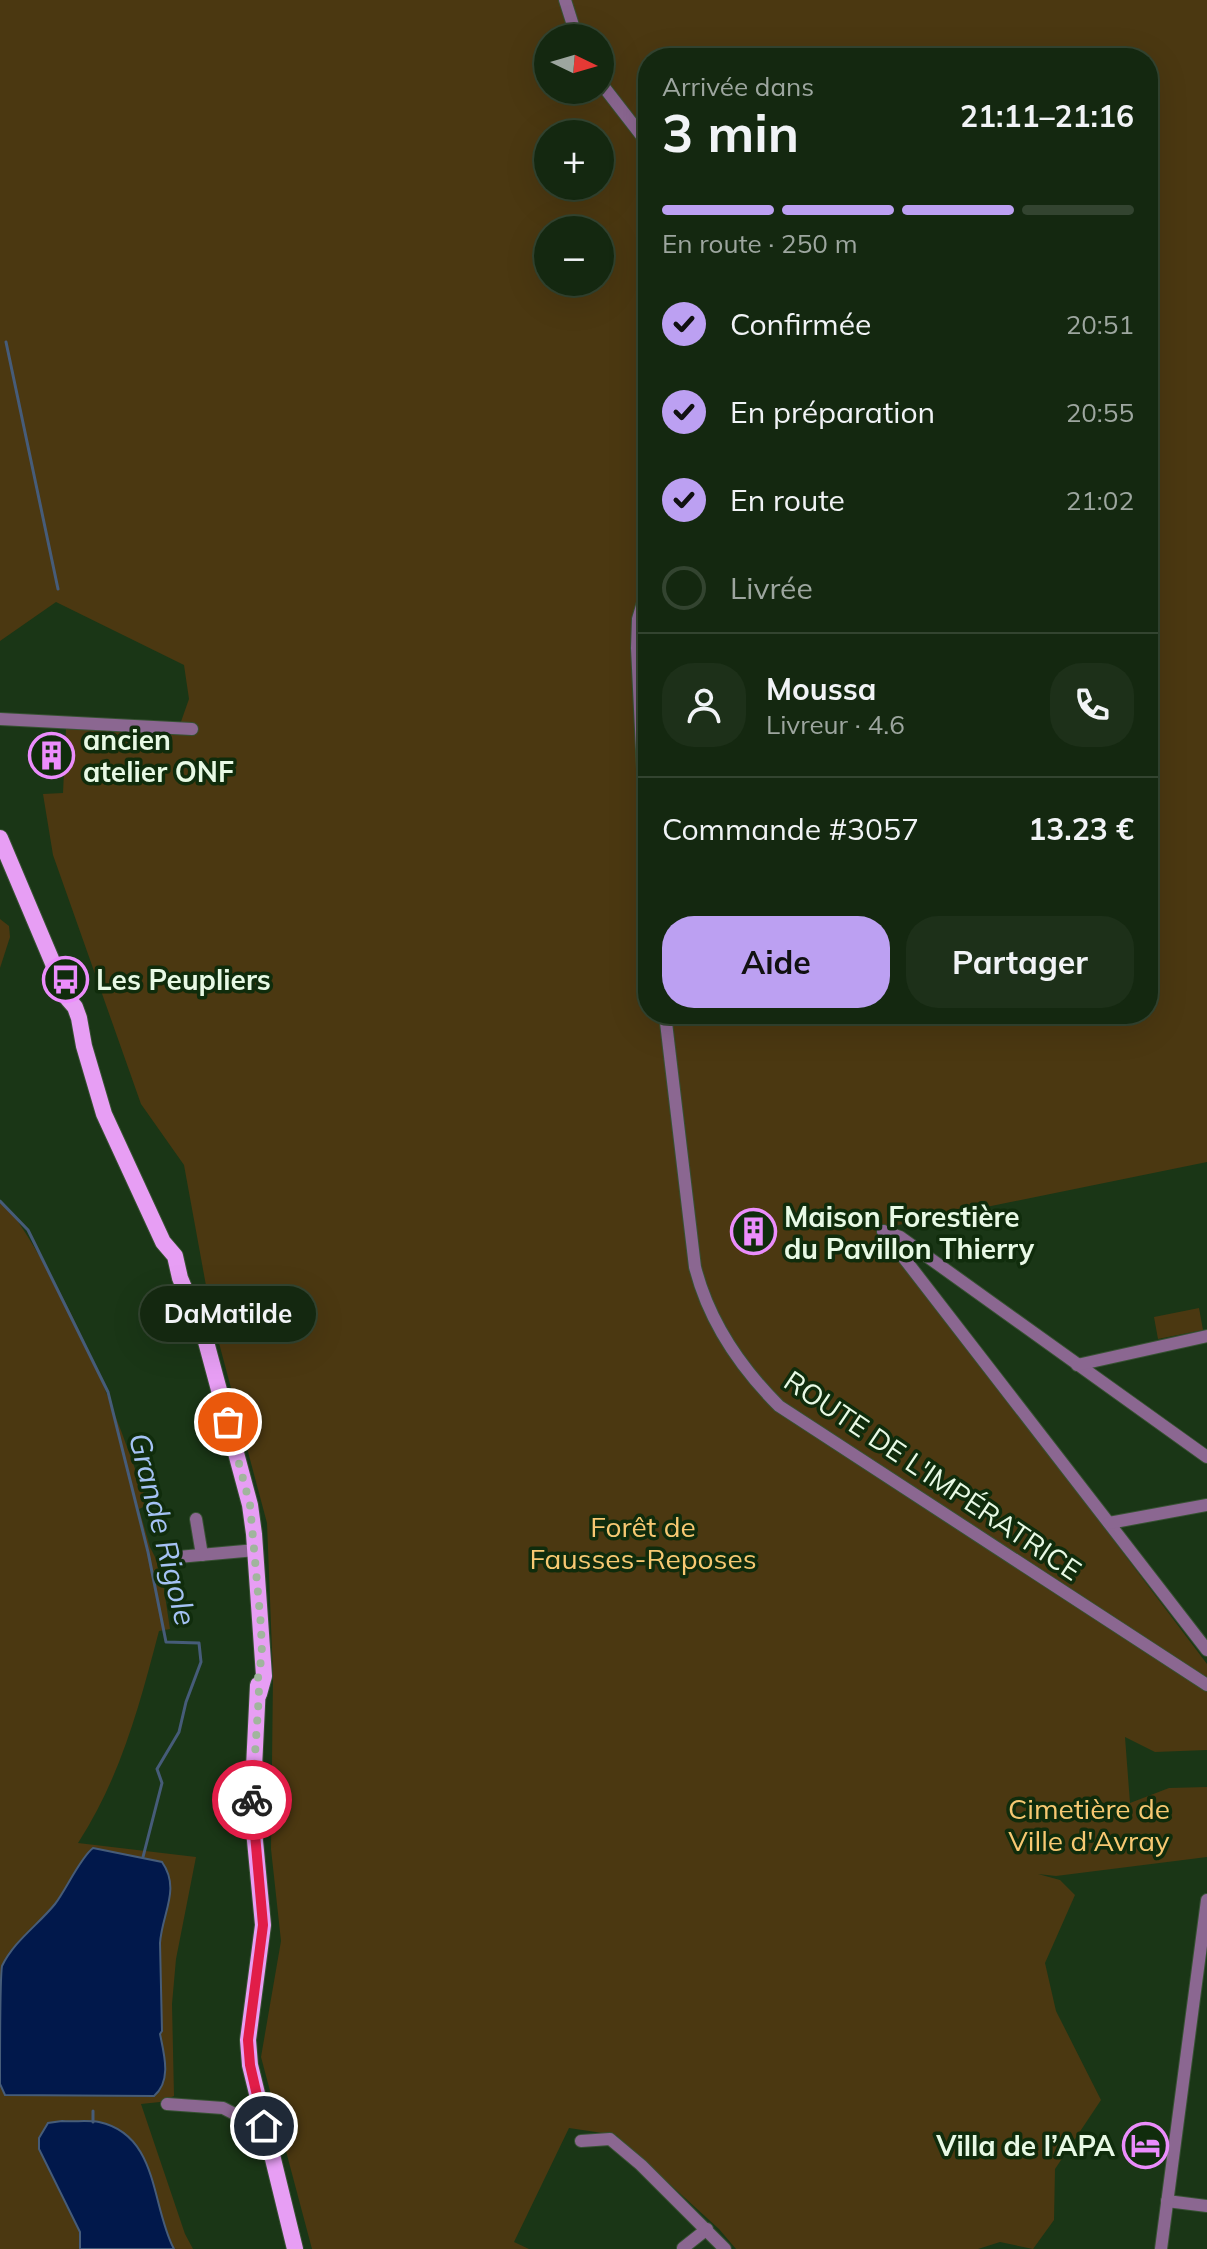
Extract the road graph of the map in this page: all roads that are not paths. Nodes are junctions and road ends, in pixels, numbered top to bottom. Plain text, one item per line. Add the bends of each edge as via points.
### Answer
1 (565, 0) edge
2 (573, 24) edge
3 (614, 100) edge
4 (638, 131) edge
5 (638, 619) edge
6 (638, 668) edge
7 (0, 719) edge
8 (192, 729) dead end
9 (0, 838) edge
10 (666, 1024) edge
11 (1207, 1336) edge
12 (1077, 1365) junction
13 (1207, 1457) edge
14 (1207, 1505) edge
15 (196, 1519) dead end
16 (1109, 1523) junction
17 (256, 1550) junction
18 (202, 1555) junction
19 (178, 1557) dead end
20 (1207, 1650) edge
21 (1207, 1685) edge
22 (1207, 1900) edge
23 (1192, 2013) junction
24 (1207, 2014) edge
25 (167, 2104) dead end
26 (264, 2126) junction
27 (581, 2141) dead end
28 (1167, 2201) junction
29 (1207, 2206) edge
30 (707, 2229) junction
31 (683, 2248) edge
32 (295, 2249) edge
33 (725, 2249) edge
34 (1161, 2249) edge

1 - 2 street
3 - 4 street
5 - 6 street
7 - 8 street
9 - 17 main road via 68,999 69,1017 84,1046 104,1114 163,1242 165,1261 180,1278 205,1338 250,1505
10 - 21 street, ROUTE DE L'IMPÉRATRICE via 695,1267 730,1349 751,1377 779,1406
11 - 12 street
12 - 13 street
12 - 16 street via 900,1237 883,1231
14 - 16 street
15 - 18 street
16 - 20 street
17 - 18 street
17 - 26 main road via 264,1676 252,1809 263,1925 248,2040
18 - 19 street
22 - 23 street
23 - 24 street
23 - 28 street
25 - 26 street via 223,2108
26 - 32 main road
27 - 30 street via 610,2139
28 - 29 street
28 - 34 street
30 - 31 street
30 - 33 street

